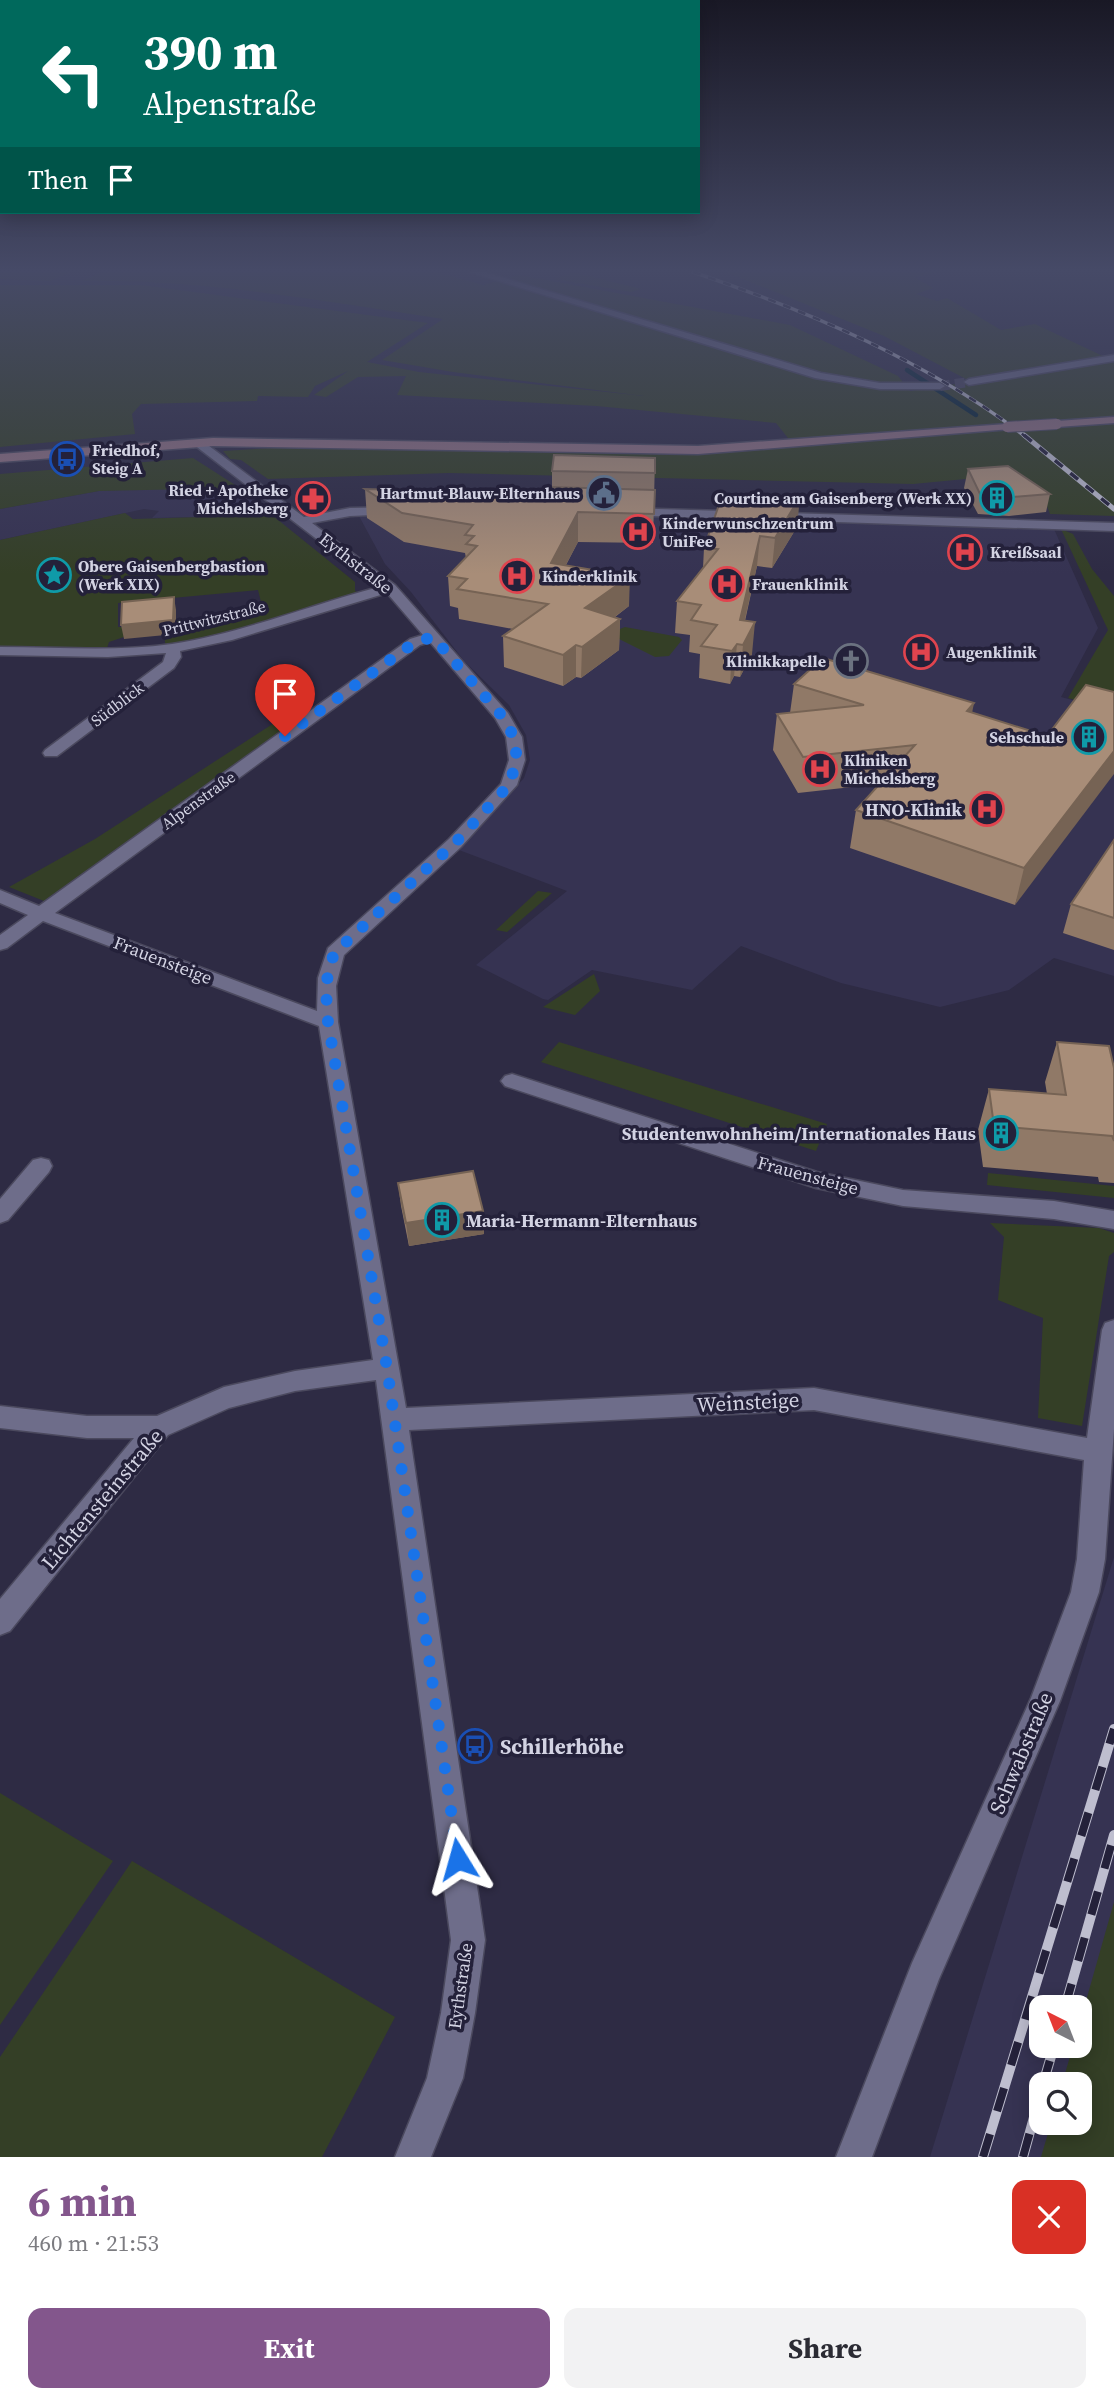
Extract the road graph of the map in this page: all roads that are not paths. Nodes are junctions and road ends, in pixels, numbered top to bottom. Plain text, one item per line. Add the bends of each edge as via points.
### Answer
1 (809, 373) edge
2 (1025, 373) edge
3 (969, 382) tunnel mouth
4 (940, 386) tunnel mouth
5 (1114, 420) edge
6 (197, 442) junction
7 (0, 458) edge
8 (406, 510) edge
9 (611, 512) edge
10 (302, 521) junction
11 (1114, 527) edge
12 (390, 588) junction
13 (433, 637) junction
14 (172, 648) junction
15 (0, 651) edge
16 (51, 754) dead end
17 (0, 896) edge
18 (41, 914) junction
19 (0, 944) edge
20 (328, 1022) junction
21 (512, 1081) dead end
22 (41, 1166) dead end
23 (0, 1214) edge
24 (1114, 1220) edge
25 (1114, 1329) edge
26 (387, 1368) junction
27 (0, 1417) edge
28 (394, 1420) junction
29 (159, 1427) junction
30 (1098, 1451) junction
31 (0, 1622) edge
32 (413, 2157) edge
33 (854, 2157) edge

1 - 4 street via 875,388
2 - 3 street
5 - 6 main road, bridge via 698,450
6 - 7 main road
6 - 10 street, Eythstraße
8 - 10 street via 350,512
9 - 11 street
10 - 12 street, Eythstraße
12 - 13 street, Eythstraße
12 - 14 street, Prittwitzstraße
13 - 18 street, Alpenstraße via 415,642
13 - 20 street, Eythstraße via 502,716 514,737 517,760 509,785 455,843 335,952 327,970
14 - 15 street, Prittwitzstraße
14 - 16 street, Südblick via 174,657 169,665
17 - 18 street, Frauensteige
18 - 19 street, Alpenstraße
18 - 20 street, Frauensteige
20 - 26 street, Eythstraße
21 - 24 street, Frauensteige via 816,1180 903,1198 1054,1210
22 - 23 street
25 - 30 street, Schwabstraße
26 - 28 street, Eythstraße
26 - 29 street, Lichtensteinstraße via 295,1381 224,1398
27 - 29 street via 87,1427
28 - 30 street, Weinsteige via 814,1399
28 - 32 street, Eythstraße via 468,1940 445,2078
29 - 31 street, Lichtensteinstraße
30 - 33 street, Schwabstraße via 1085,1592 1045,1701 924,1975

